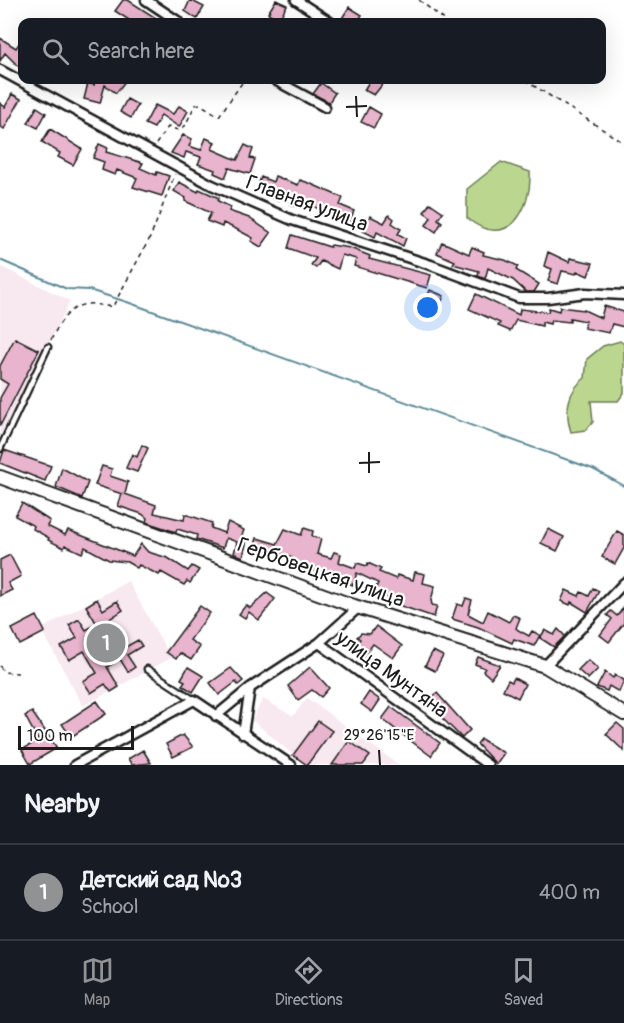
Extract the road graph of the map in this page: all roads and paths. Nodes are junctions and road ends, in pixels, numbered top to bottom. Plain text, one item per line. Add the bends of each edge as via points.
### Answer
1 (146, 0) edge
2 (296, 0) edge
3 (419, 0) edge
4 (173, 18) edge
5 (324, 18) edge
6 (442, 18) edge
7 (0, 70) edge
8 (18, 80) edge
9 (25, 84) edge
10 (241, 84) edge
11 (282, 84) edge
12 (531, 84) edge
13 (325, 107) dead end
14 (624, 143) edge
15 (150, 153) junction
16 (178, 167) junction
17 (624, 295) edge
18 (48, 347) joint
19 (0, 449) edge
20 (0, 477) edge
21 (624, 583) edge
22 (359, 607) junction
23 (319, 643) junction
24 (0, 666) edge
25 (545, 666) junction
26 (147, 669) dead end
27 (18, 673) dead end
28 (250, 688) junction
29 (194, 700) junction
30 (624, 714) edge
31 (216, 716) junction
32 (243, 734) junction
33 (75, 765) edge
34 (291, 765) edge
35 (488, 765) edge

1 - 4 street
2 - 5 street
3 - 6 path
7 - 8 street, Главная улица
9 - 15 street, Главная улица
10 - 15 path via 219,116 195,105 185,126 177,130 168,127
11 - 13 street
12 - 14 path
15 - 16 street, Главная улица
16 - 17 street, Главная улица via 292,220 431,265 508,295 528,299 585,293
16 - 18 path via 151,236 113,306 90,304 70,311 60,321
18 - 19 lane
20 - 22 street, Гербовецкая улица
21 - 25 street
22 - 23 street
22 - 25 street, Гербовецкая улица
23 - 28 street, улица Мунтяна
23 - 35 street, улица Мунтяна
24 - 27 path via 3,672
25 - 30 street, Гербовецкая улица
26 - 29 lane
28 - 31 street, улица Мунтяна
28 - 32 street
29 - 31 street
29 - 33 street
31 - 32 street
32 - 34 street

